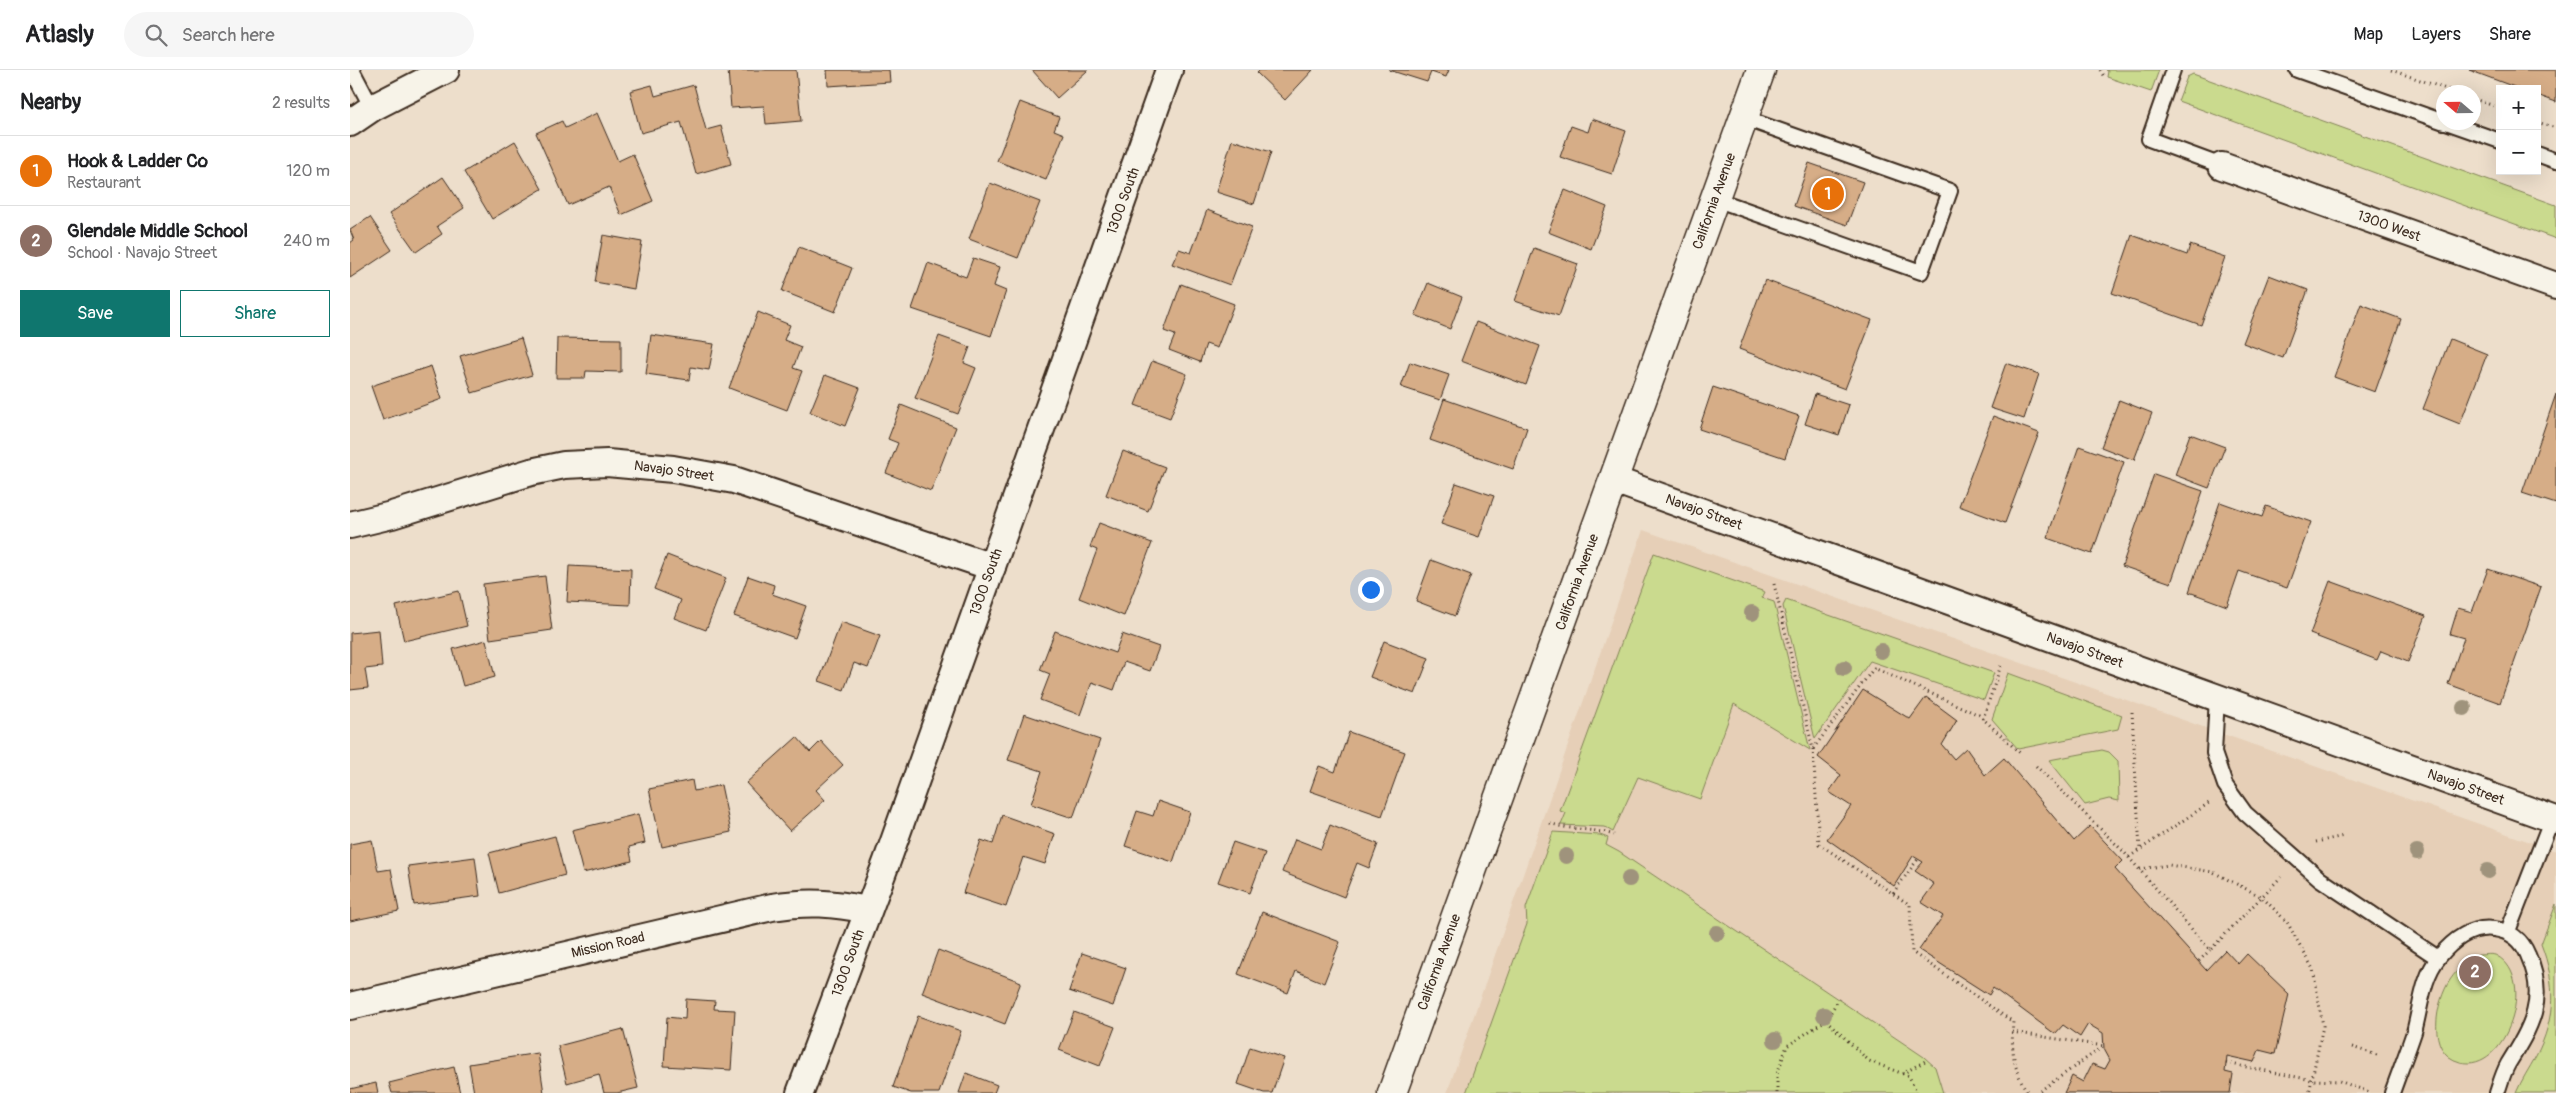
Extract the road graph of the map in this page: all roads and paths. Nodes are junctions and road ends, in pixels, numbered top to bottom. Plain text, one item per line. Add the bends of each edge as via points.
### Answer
1 (352, 70) edge
2 (446, 70) edge
3 (1169, 70) edge
4 (1761, 70) edge
5 (2100, 70) edge
6 (2173, 70) edge
7 (2297, 70) edge
8 (2391, 70) edge
9 (2104, 77) dead end
10 (2436, 85) edge
11 (2481, 101) edge
12 (2496, 107) edge
13 (372, 108) junction
14 (1744, 118) junction
15 (2436, 119) edge
16 (350, 123) edge
17 (2541, 123) edge
18 (2556, 128) edge
19 (2468, 130) edge
20 (2496, 140) edge
21 (2541, 155) edge
22 (2556, 161) edge
23 (2222, 166) joint
24 (1715, 199) junction
25 (2556, 286) edge
26 (1614, 480) junction
27 (350, 525) edge
28 (992, 567) junction
29 (1774, 584) dead end
30 (2001, 665) dead end
31 (2217, 697) junction
32 (2132, 712) dead end
33 (1983, 719) junction
34 (1813, 750) junction
35 (2021, 754) dead end
36 (2036, 766) dead end
37 (2209, 802) dead end
38 (2555, 815) edge
39 (1550, 823) dead end
40 (1614, 835) dead end
41 (2344, 836) dead end
42 (2311, 844) dead end
43 (2140, 850) junction
44 (2129, 857) junction
45 (1918, 859) dead end
46 (2139, 869) junction
47 (2281, 877) dead end
48 (1893, 893) junction
49 (2262, 897) junction
50 (868, 910) junction
51 (2508, 931) junction
52 (2210, 950) junction
53 (2438, 958) junction
54 (2199, 961) dead end
55 (1839, 999) dead end
56 (350, 1006) edge
57 (1826, 1020) junction
58 (2012, 1032) junction
59 (2352, 1047) dead end
60 (1927, 1060) dead end
61 (2226, 1063) dead end
62 (2402, 1063) junction
63 (1902, 1074) junction
64 (2312, 1080) junction
65 (800, 1093) edge
66 (1392, 1093) edge
67 (1777, 1093) edge
68 (1917, 1093) edge
69 (2028, 1093) edge
70 (2037, 1093) edge
71 (2310, 1093) edge
72 (2374, 1093) edge
73 (2392, 1093) edge
74 (2497, 1093) edge

1 - 13 lane
2 - 13 street
3 - 28 street, 1300 South
4 - 14 main road, California Avenue
5 - 9 path
6 - 23 lane via 2149,139
7 - 15 lane
8 - 10 path
11 - 12 path
13 - 16 street
14 - 24 main road, California Avenue
14 - 24 lane via 1950,191 1921,272
17 - 18 path
19 - 20 lane
21 - 22 lane
23 - 25 street, 1300 West
24 - 26 main road, California Avenue
26 - 31 street, Navajo Street
26 - 66 main road, California Avenue
27 - 28 street, Navajo Street via 531,472 607,463 673,469 734,480
28 - 50 street, 1300 South
29 - 34 path
30 - 33 path
31 - 38 street, Navajo Street
31 - 53 lane via 2214,753 2225,785 2245,813 2320,879
32 - 43 path
33 - 34 path via 1874,668
33 - 35 path
34 - 48 path via 1820,844
36 - 44 path
37 - 43 path
38 - 51 lane
39 - 40 path via 1567,829 1600,830
41 - 42 path
43 - 44 path
44 - 46 path
45 - 48 path
46 - 49 path via 2169,865 2213,872
46 - 52 path
47 - 49 path
48 - 58 path via 1910,905 1912,952 2013,1022
49 - 52 path
49 - 64 path via 2287,922 2313,969 2323,1026
50 - 56 street, Mission Road via 833,903 801,902 772,907
50 - 65 street, 1300 South
51 - 53 lane via 2485,928 2469,932
51 - 74 lane via 2524,946 2538,983 2533,1018 2518,1051 2507,1066
52 - 54 path
53 - 62 lane via 2428,977
55 - 57 path
57 - 63 path via 1869,1060
57 - 67 path via 1787,1046 1777,1074
58 - 69 path via 2015,1071
58 - 70 path via 2104,1046
59 - 62 path
60 - 63 path
61 - 64 path
62 - 73 lane
63 - 68 path via 1909,1076
64 - 71 path
64 - 72 path via 2339,1081

